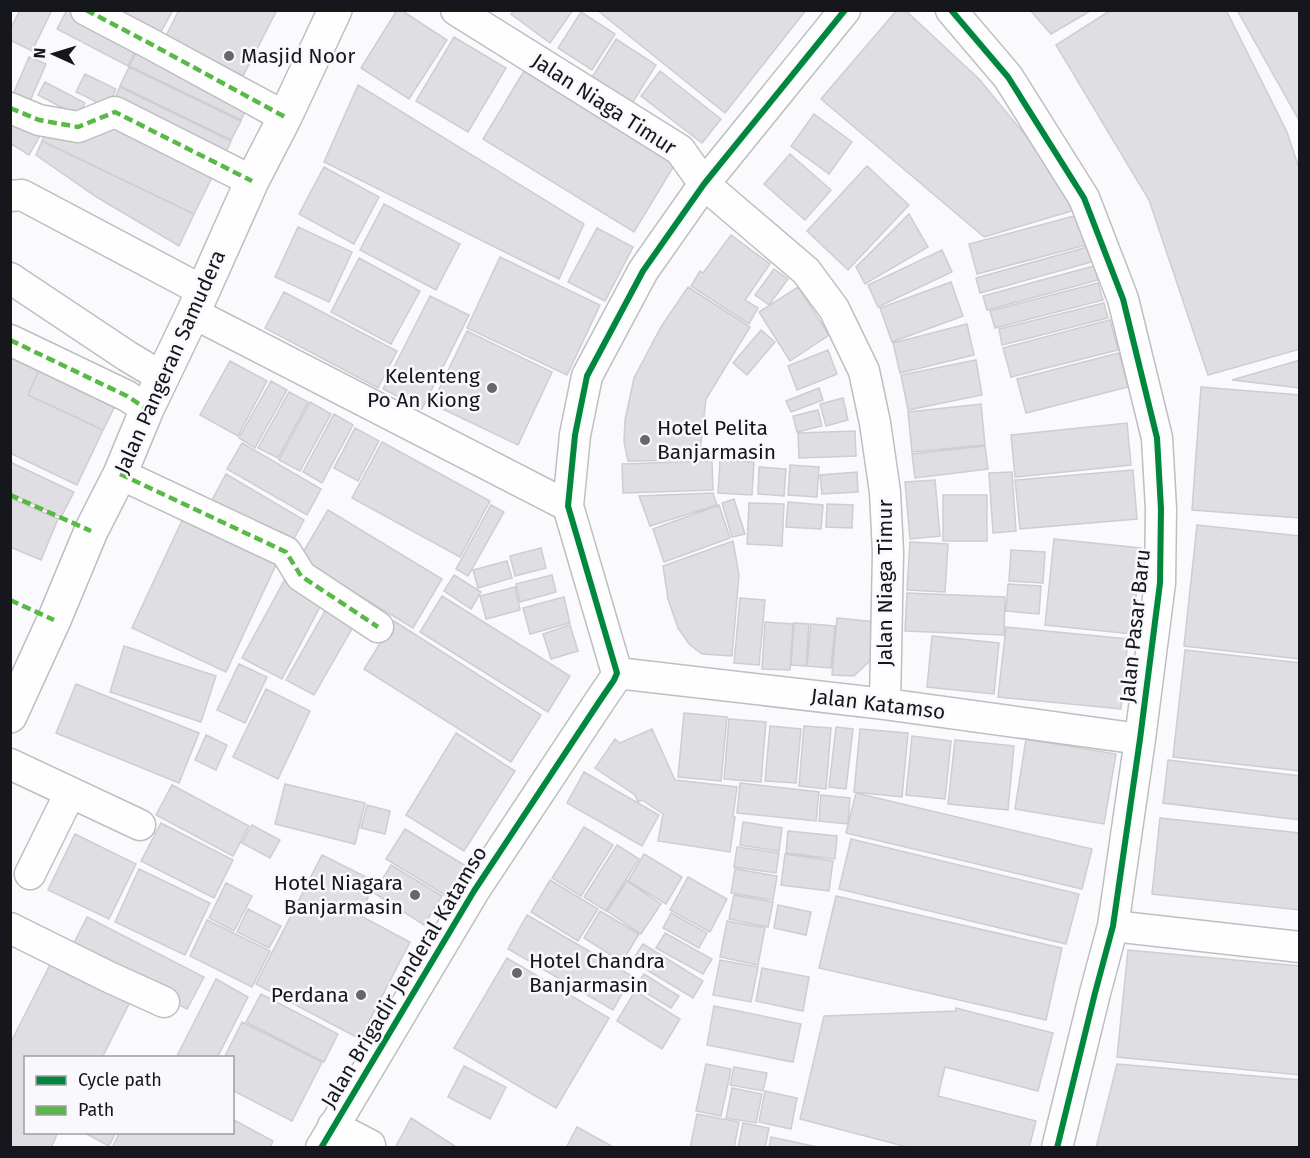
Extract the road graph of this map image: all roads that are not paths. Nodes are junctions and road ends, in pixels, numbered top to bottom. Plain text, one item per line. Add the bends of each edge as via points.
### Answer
1 (86, 10) edge
2 (335, 10) edge
3 (456, 10) edge
4 (845, 10) edge
5 (951, 10) edge
6 (10, 108) edge
7 (285, 117) junction
8 (252, 181) junction
9 (704, 184) junction
10 (10, 196) edge
11 (10, 278) edge
12 (198, 302) junction
13 (10, 340) edge
14 (162, 377) junction
15 (147, 409) junction
16 (120, 474) junction
17 (568, 506) junction
18 (378, 627) dead end
19 (616, 673) junction
20 (885, 704) junction
21 (10, 716) edge
22 (1140, 739) junction
23 (10, 764) edge
24 (70, 793) junction
25 (140, 825) dead end
26 (30, 874) dead end
27 (1113, 926) junction
28 (10, 928) edge
29 (1299, 947) edge
30 (164, 1002) dead end
31 (327, 1137) edge
32 (370, 1145) dead end
33 (1057, 1148) edge

1 - 7 street
2 - 7 highway, Jalan Pangeran Samudera
3 - 9 street, Jalan Niaga Timur via 680,150
4 - 9 street
5 - 22 street, Jalan Pasar Baru via 1008,76 1084,198 1123,299 1157,438 1161,509 1160,583
6 - 8 street via 39,120 78,127 116,112
7 - 8 highway, Jalan Pangeran Samudera
8 - 12 highway, Jalan Pangeran Samudera
9 - 17 street via 643,272 587,376 575,435
9 - 20 street, Jalan Niaga Timur via 806,271 834,309 864,371 885,492
10 - 12 street via 22,195
11 - 14 street
12 - 14 highway, Jalan Pangeran Samudera
12 - 17 street
13 - 15 street
14 - 15 highway, Jalan Pangeran Samudera
15 - 16 highway, Jalan Pangeran Samudera
16 - 18 street via 286,552 301,576
16 - 21 highway, Jalan Pangeran Samudera
17 - 19 street
19 - 20 street, Jalan Katamso
19 - 31 street, Jalan Brigadir Jenderal Katamso via 474,891
20 - 22 street, Jalan Katamso
22 - 27 street, Jalan Pasar Baru
23 - 24 street
24 - 25 street
24 - 26 street
27 - 29 street
27 - 33 street, Jalan Pasar Baru
28 - 30 street
31 - 32 street

